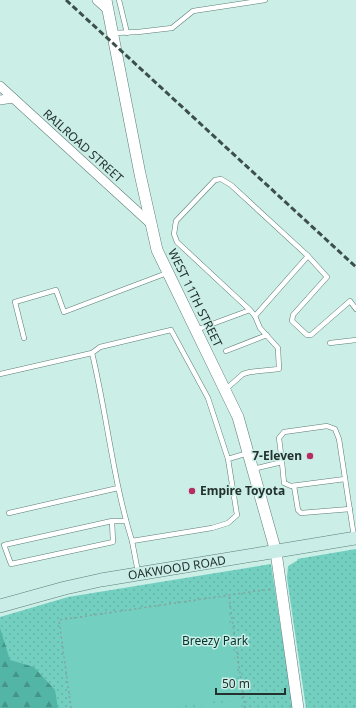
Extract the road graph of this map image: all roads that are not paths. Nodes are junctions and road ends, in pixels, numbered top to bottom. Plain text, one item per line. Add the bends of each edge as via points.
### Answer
1 (97, 0) edge
2 (119, 0) edge
3 (265, 0) edge
4 (107, 5) edge
5 (113, 33) junction
6 (127, 33) junction
7 (0, 86) edge
8 (12, 98) junction
9 (0, 100) edge
10 (150, 223) junction
11 (308, 256) junction
12 (167, 273) junction
13 (356, 309) edge
14 (250, 310) junction
15 (255, 316) junction
16 (196, 330) junction
17 (267, 335) junction
18 (24, 338) dead end
19 (356, 340) edge
20 (330, 342) dead end
21 (226, 351) dead end
22 (92, 353) junction
23 (0, 374) edge
24 (225, 389) junction
25 (248, 453) junction
26 (228, 459) junction
27 (282, 462) junction
28 (253, 469) junction
29 (345, 479) junction
30 (294, 486) junction
31 (118, 488) junction
32 (350, 509) junction
33 (9, 513) dead end
34 (112, 521) junction
35 (126, 522) junction
36 (355, 538) edge
37 (132, 541) junction
38 (276, 552) junction
39 (138, 574) junction
40 (0, 606) edge
41 (298, 708) edge

1 - 4 street
2 - 6 lane
3 - 6 lane via 193,11 172,28
4 - 5 street, WEST 11TH STREET
5 - 6 lane
5 - 10 street, WEST 11TH STREET
7 - 8 street, RAILROAD STREET
8 - 9 street
8 - 10 street, RAILROAD STREET
10 - 12 street, WEST 11TH STREET via 157,250
11 - 13 lane via 327,277 293,315 292,321 306,335 311,336 350,301
11 - 14 lane via 231,185 221,179 215,180 176,221 174,234 178,242
11 - 15 lane
12 - 16 street, WEST 11TH STREET
12 - 18 lane via 64,312 56,290 15,302
14 - 15 lane
14 - 16 lane
15 - 17 lane via 260,328
16 - 24 street, WEST 11TH STREET
17 - 21 lane
17 - 24 lane via 278,348 279,369 244,374
19 - 20 lane
22 - 23 lane
22 - 26 lane via 100,347 171,330 208,398
22 - 31 lane via 104,403
24 - 25 street, WEST 11TH STREET via 238,417
25 - 26 lane
25 - 28 street, WEST 11TH STREET
26 - 37 lane via 237,515 228,523
27 - 28 lane
27 - 29 lane via 279,438 284,432 327,426 335,429 339,439
27 - 30 lane via 284,483
28 - 38 street, WEST 11TH STREET
29 - 30 lane
29 - 32 lane
30 - 32 lane via 298,510 301,513
31 - 33 lane
31 - 35 lane
32 - 36 lane
34 - 34 lane via 66,531 4,545 11,564 113,542
34 - 35 lane
35 - 37 lane
36 - 38 main road, OAKWOOD ROAD
37 - 39 lane
38 - 39 main road, OAKWOOD ROAD
38 - 41 street, WEST 11TH STREET
39 - 40 main road, OAKWOOD ROAD via 65,588

